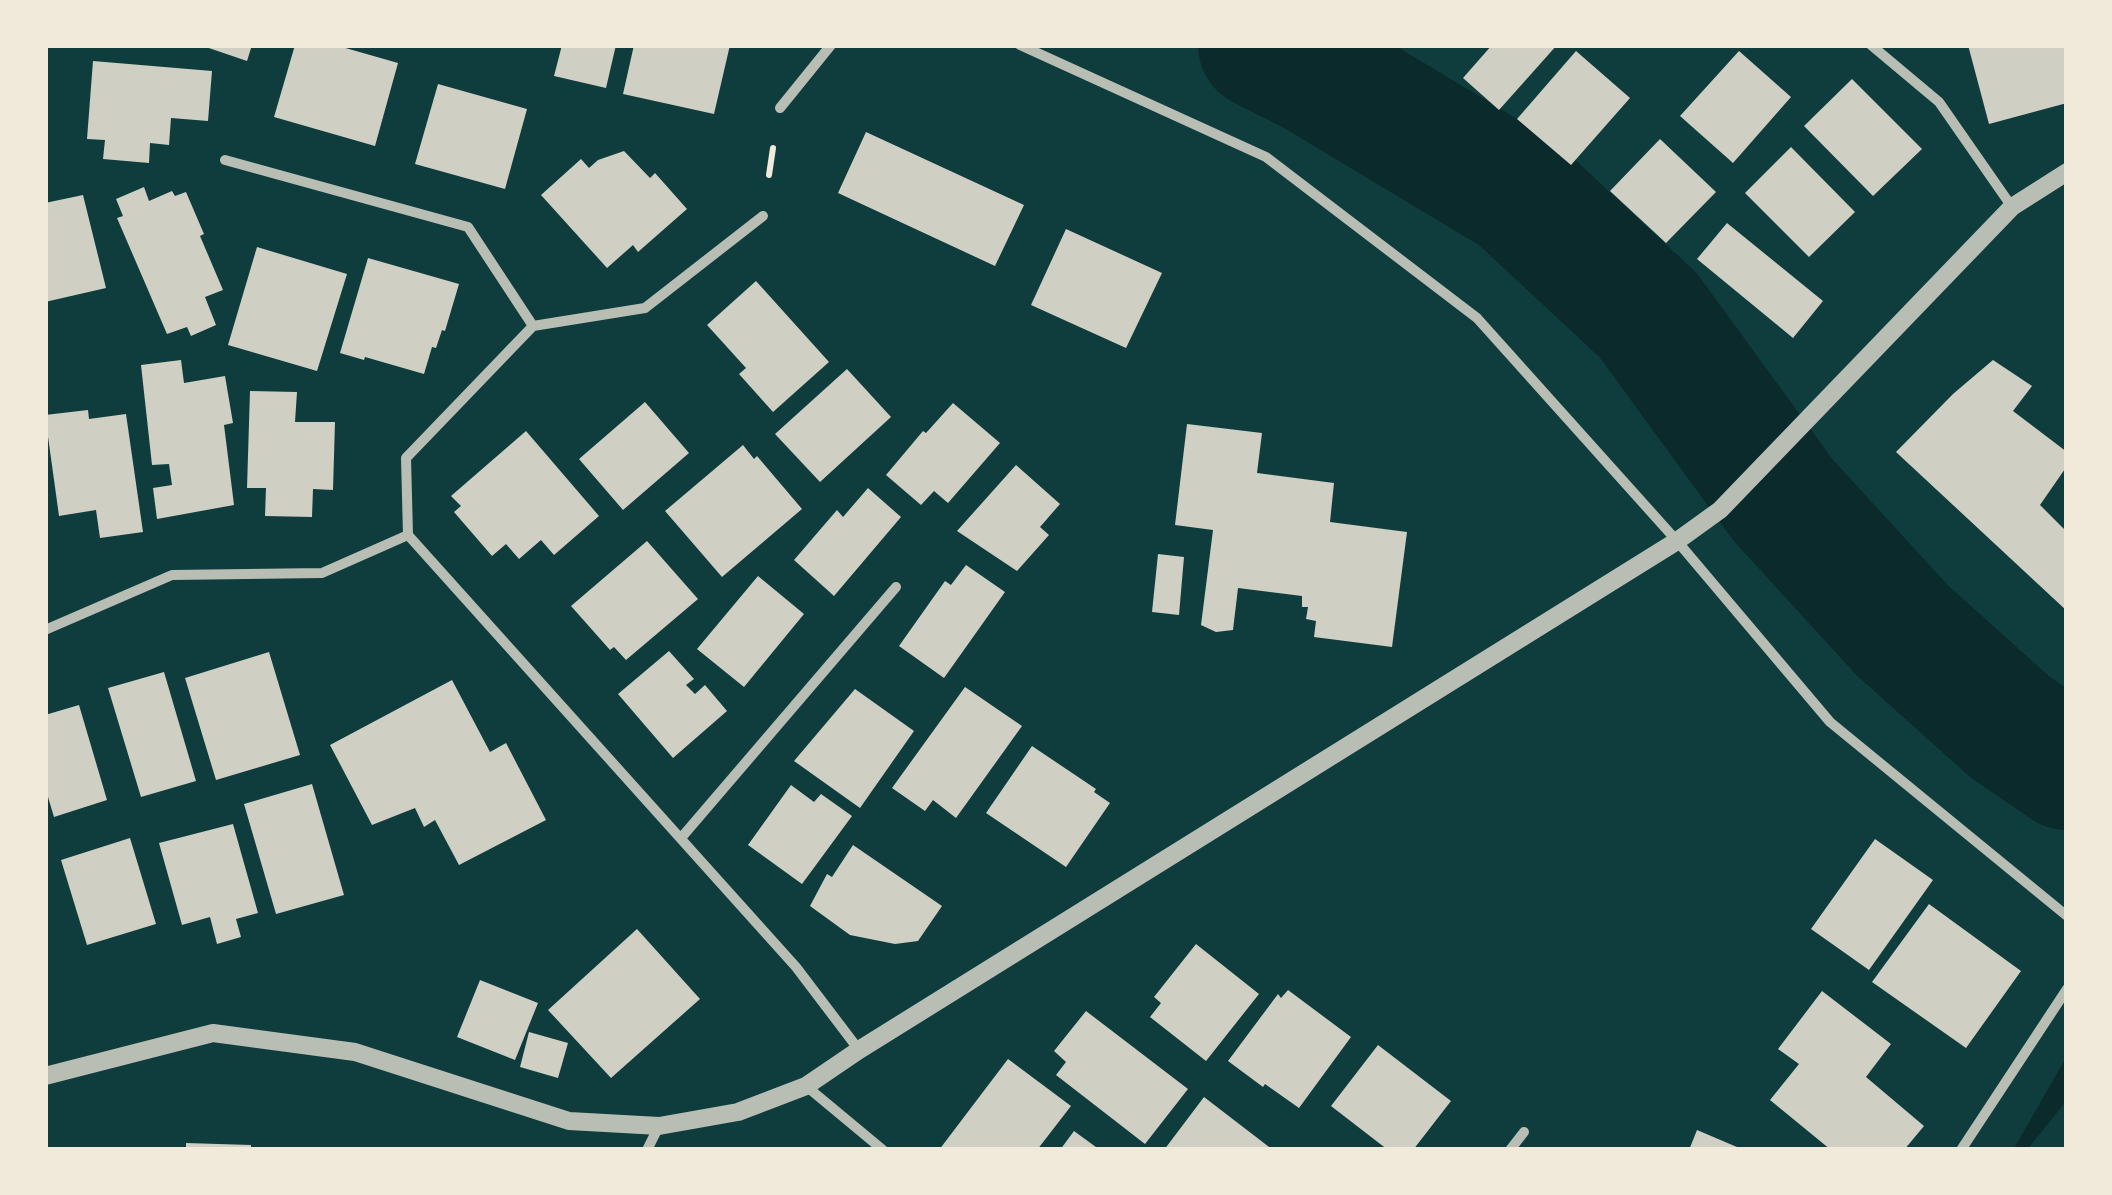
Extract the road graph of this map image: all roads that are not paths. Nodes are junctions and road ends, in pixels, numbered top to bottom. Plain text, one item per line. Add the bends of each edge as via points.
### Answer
1 (831, 45) edge
2 (1020, 45) edge
3 (1871, 45) edge
4 (780, 108) road end
5 (225, 160) dead end
6 (2067, 172) edge
7 (2012, 207) junction
8 (762, 216) road end
9 (533, 326) junction
10 (408, 535) junction
11 (1676, 542) junction
12 (896, 587) dead end
13 (45, 630) edge
14 (681, 838) junction
15 (2067, 916) edge
16 (2067, 989) edge
17 (859, 1050) junction
18 (45, 1076) edge
19 (806, 1086) junction
20 (660, 1126) junction
21 (1524, 1132) dead end
22 (646, 1150) edge
23 (883, 1150) edge
24 (1510, 1150) edge
25 (1962, 1150) edge

1 - 4 street
2 - 11 street via 1266,157 1478,318
3 - 7 street via 1939,102
5 - 9 street via 468,227
6 - 7 street
7 - 11 street via 1720,510
8 - 9 street via 645,308
9 - 10 street via 406,458
10 - 13 street via 322,574 172,575
10 - 14 street
11 - 15 street via 1830,722
11 - 17 street
12 - 14 street
14 - 17 street via 796,967
16 - 25 street
17 - 19 street
18 - 20 street via 213,1034 355,1052 569,1121
19 - 20 street via 738,1112
19 - 23 street
20 - 22 street
21 - 24 street

